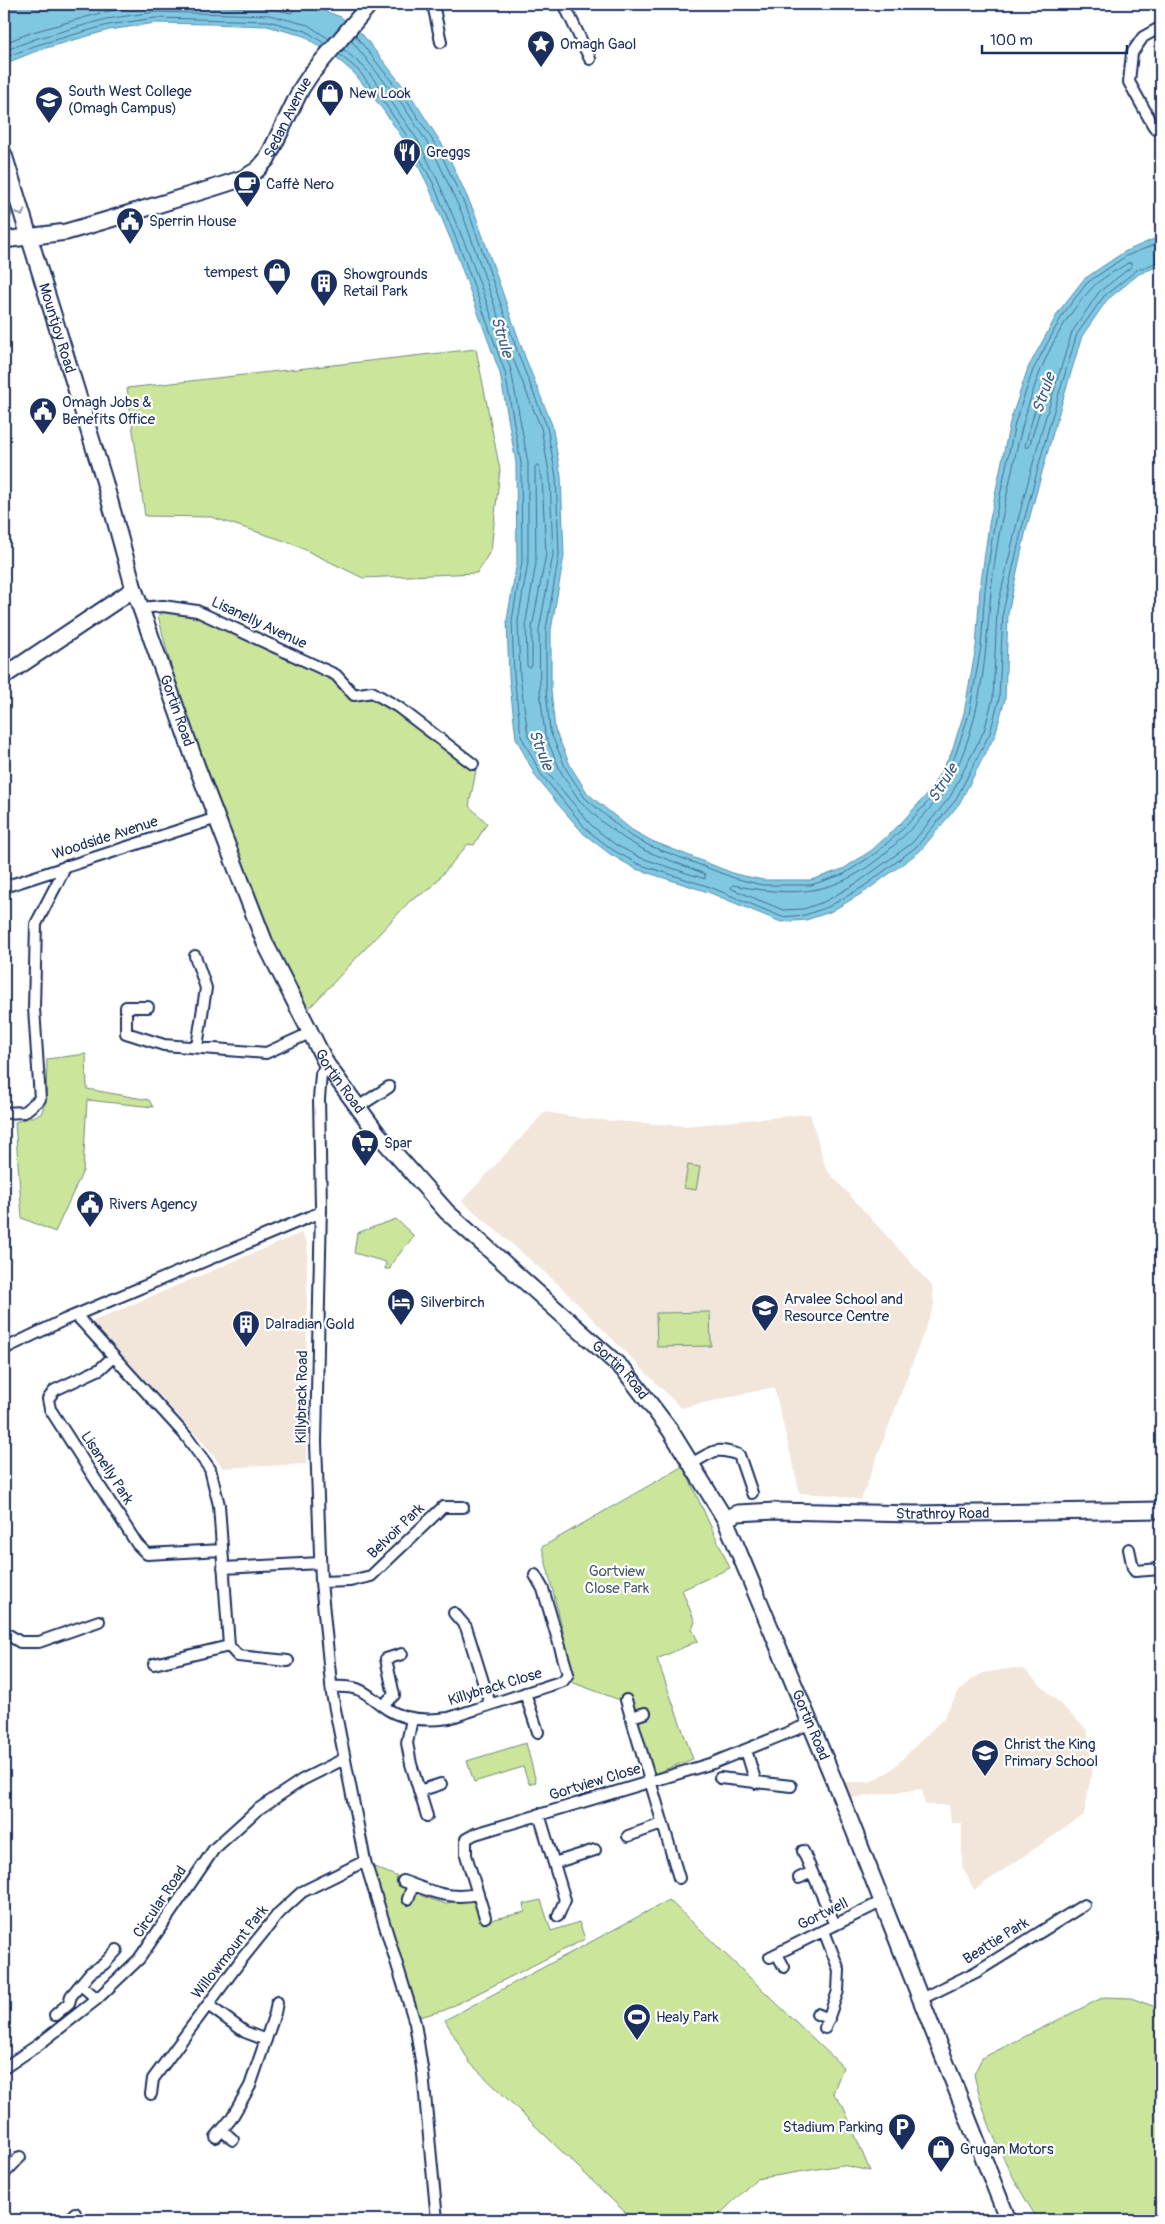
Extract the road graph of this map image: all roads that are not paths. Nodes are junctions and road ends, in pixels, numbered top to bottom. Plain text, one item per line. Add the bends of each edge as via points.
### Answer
1 (432, 4) edge
2 (564, 4) edge
3 (368, 6) edge
4 (1161, 27) edge
5 (441, 42) dead end
6 (590, 59) dead end
7 (1161, 129) edge
8 (4, 155) edge
9 (29, 238) junction
10 (4, 240) edge
11 (134, 589) junction
12 (140, 608) junction
13 (4, 676) edge
14 (473, 764) dead end
15 (217, 818) junction
16 (66, 866) junction
17 (4, 887) edge
18 (195, 956) dead end
19 (148, 1007) dead end
20 (310, 1033) junction
21 (197, 1048) junction
22 (327, 1065) junction
23 (389, 1087) dead end
24 (358, 1107) junction
25 (4, 1113) edge
26 (321, 1212) junction
27 (76, 1315) junction
28 (4, 1349) edge
29 (113, 1358) junction
30 (691, 1464) junction
31 (752, 1494) dead end
32 (463, 1506) dead end
33 (1161, 1510) edge
34 (725, 1519) junction
35 (1129, 1549) dead end
36 (222, 1550) junction
37 (320, 1563) junction
38 (223, 1568) junction
39 (1161, 1569) edge
40 (535, 1575) dead end
41 (321, 1582) junction
42 (454, 1612) dead end
43 (99, 1621) dead end
44 (4, 1632) edge
45 (229, 1646) junction
46 (402, 1654) dead end
47 (288, 1661) dead end
48 (154, 1664) dead end
49 (331, 1687) junction
50 (524, 1693) junction
51 (626, 1700) dead end
52 (490, 1704) junction
53 (383, 1705) junction
54 (645, 1713) dead end
55 (631, 1717) junction
56 (412, 1719) junction
57 (809, 1724) junction
58 (538, 1732) dead end
59 (746, 1750) junction
60 (344, 1759) junction
61 (720, 1778) dead end
62 (650, 1781) junction
63 (756, 1783) junction
64 (441, 1784) dead end
65 (791, 1786) dead end
66 (419, 1791) junction
67 (540, 1814) junction
68 (427, 1816) dead end
69 (662, 1824) junction
70 (628, 1836) dead end
71 (595, 1850) dead end
72 (803, 1851) dead end
73 (365, 1860) junction
74 (554, 1863) junction
75 (812, 1872) junction
76 (679, 1878) dead end
77 (799, 1878) dead end
78 (478, 1894) junction
79 (408, 1899) dead end
80 (882, 1902) junction
81 (1084, 1905) dead end
82 (558, 1916) dead end
83 (485, 1917) dead end
84 (835, 1925) junction
85 (824, 1930) junction
86 (117, 1950) dead end
87 (784, 1967) dead end
88 (81, 1985) junction
89 (97, 1999) junction
90 (921, 2000) junction
91 (277, 2002) dead end
92 (208, 2005) junction
93 (817, 2014) dead end
94 (55, 2015) dead end
95 (266, 2040) junction
96 (4, 2068) edge
97 (151, 2094) dead end
98 (233, 2140) dead end
99 (20, 2157) dead end
100 (4, 2174) edge
101 (437, 2220) edge
102 (1008, 2220) edge

1 - 5 street
2 - 6 street
3 - 9 main road, Sedan Avenue via 316,66 301,89 267,159 257,170 244,178 104,221
4 - 7 street via 1143,37 1132,53 1129,82 1153,125
8 -> 9 main road, Mountjoy Road
9 - 10 main road, Sedan Avenue
9 - 11 main road, Mountjoy Road
11 - 12 main road, Gortin Road
11 - 13 main road
12 - 14 street, Lisanelly Avenue via 163,606 197,611 336,675 354,695 372,692 398,707
12 - 15 main road, Gortin Road
15 - 16 street, Woodside Avenue
15 - 20 main road, Gortin Road via 265,943
16 - 17 street, Woodside Avenue
16 - 25 street via 36,924 34,1008 40,1099 24,1112
18 - 21 street via 206,988
19 - 21 street via 126,1007 126,1033 164,1045
20 - 21 street via 266,1053
20 - 22 main road, Gortin Road
22 - 24 main road, Gortin Road
22 - 26 street, Killybrack Road via 321,1074 319,1099
23 - 24 street
24 - 30 main road, Gortin Road via 447,1212 625,1371 670,1430
26 - 27 street
26 - 37 street, Killybrack Road via 316,1442
27 - 28 street
27 - 29 street
29 - 36 street via 186,1436 210,1469 219,1505
29 - 36 street, Lisanelly Park via 100,1369 55,1390 48,1399 50,1409 137,1544 147,1554
30 - 31 street via 715,1451 739,1455
30 - 34 main road, Gortin Road
32 - 41 street, Belvoir Park via 443,1507 371,1576
33 - 34 main road, Strathroy Road via 914,1514 776,1511 738,1513
34 - 57 main road, Gortin Road
35 - 39 street via 1136,1571
36 - 38 street
37 - 38 street
37 - 41 street, Killybrack Road
38 - 45 street
40 - 50 street, Killybrack Close via 544,1589 568,1674 563,1681
41 - 49 street, Killybrack Road
42 - 52 street via 466,1627
43 - 44 street via 39,1642 20,1642
45 - 47 street via 238,1656
45 - 48 street
46 - 53 street via 386,1659 394,1695
49 - 53 street, Killybrack Close via 348,1686 366,1692
49 - 60 street, Killybrack Road
50 - 52 street, Killybrack Close
50 - 58 street
51 - 55 street
52 - 56 street, Killybrack Close via 449,1718
53 - 56 street, Killybrack Close
54 - 55 street
55 - 62 street
56 - 66 street via 408,1743
57 - 59 street, Gortview Close
57 - 80 main road, Gortin Road
59 - 62 street, Gortview Close
59 - 63 street
60 - 73 street, Killybrack Road
60 - 89 street, Circular Road via 302,1780 257,1810 214,1849 139,1959
61 - 63 street
62 - 67 street, Gortview Close
62 - 69 street
63 - 65 street
64 - 66 street
66 - 68 street
67 - 74 street
67 - 78 street, Gortview Close via 475,1834 466,1840 466,1855
69 - 70 street
69 - 76 street
71 - 74 street
72 - 75 street
73 - 92 street, Willowmount Park via 302,1892 278,1913
73 - 101 street, Killybrack Road via 415,2023
74 - 82 street via 565,1900
75 - 77 street
75 - 84 street
78 - 79 street via 444,1896 408,1883
78 - 83 street, Gortview Close
80 - 84 street, Gortwell
80 - 90 main road, Gortin Road
81 - 90 street, Beattie Park via 976,1972
84 - 85 street, Gortwell
85 - 87 street, Gortwell via 774,1955
85 - 93 street via 839,1970 838,1990 827,2024
86 - 88 street
88 - 89 street
88 - 94 street via 69,2003
89 - 96 street, Circular Road via 38,2046
90 - 102 main road, Gortin Road
91 - 95 street
92 - 95 street via 245,2032
92 - 97 street, Willowmount Park via 153,2079
95 - 98 street via 250,2086 219,2134
99 - 100 street

